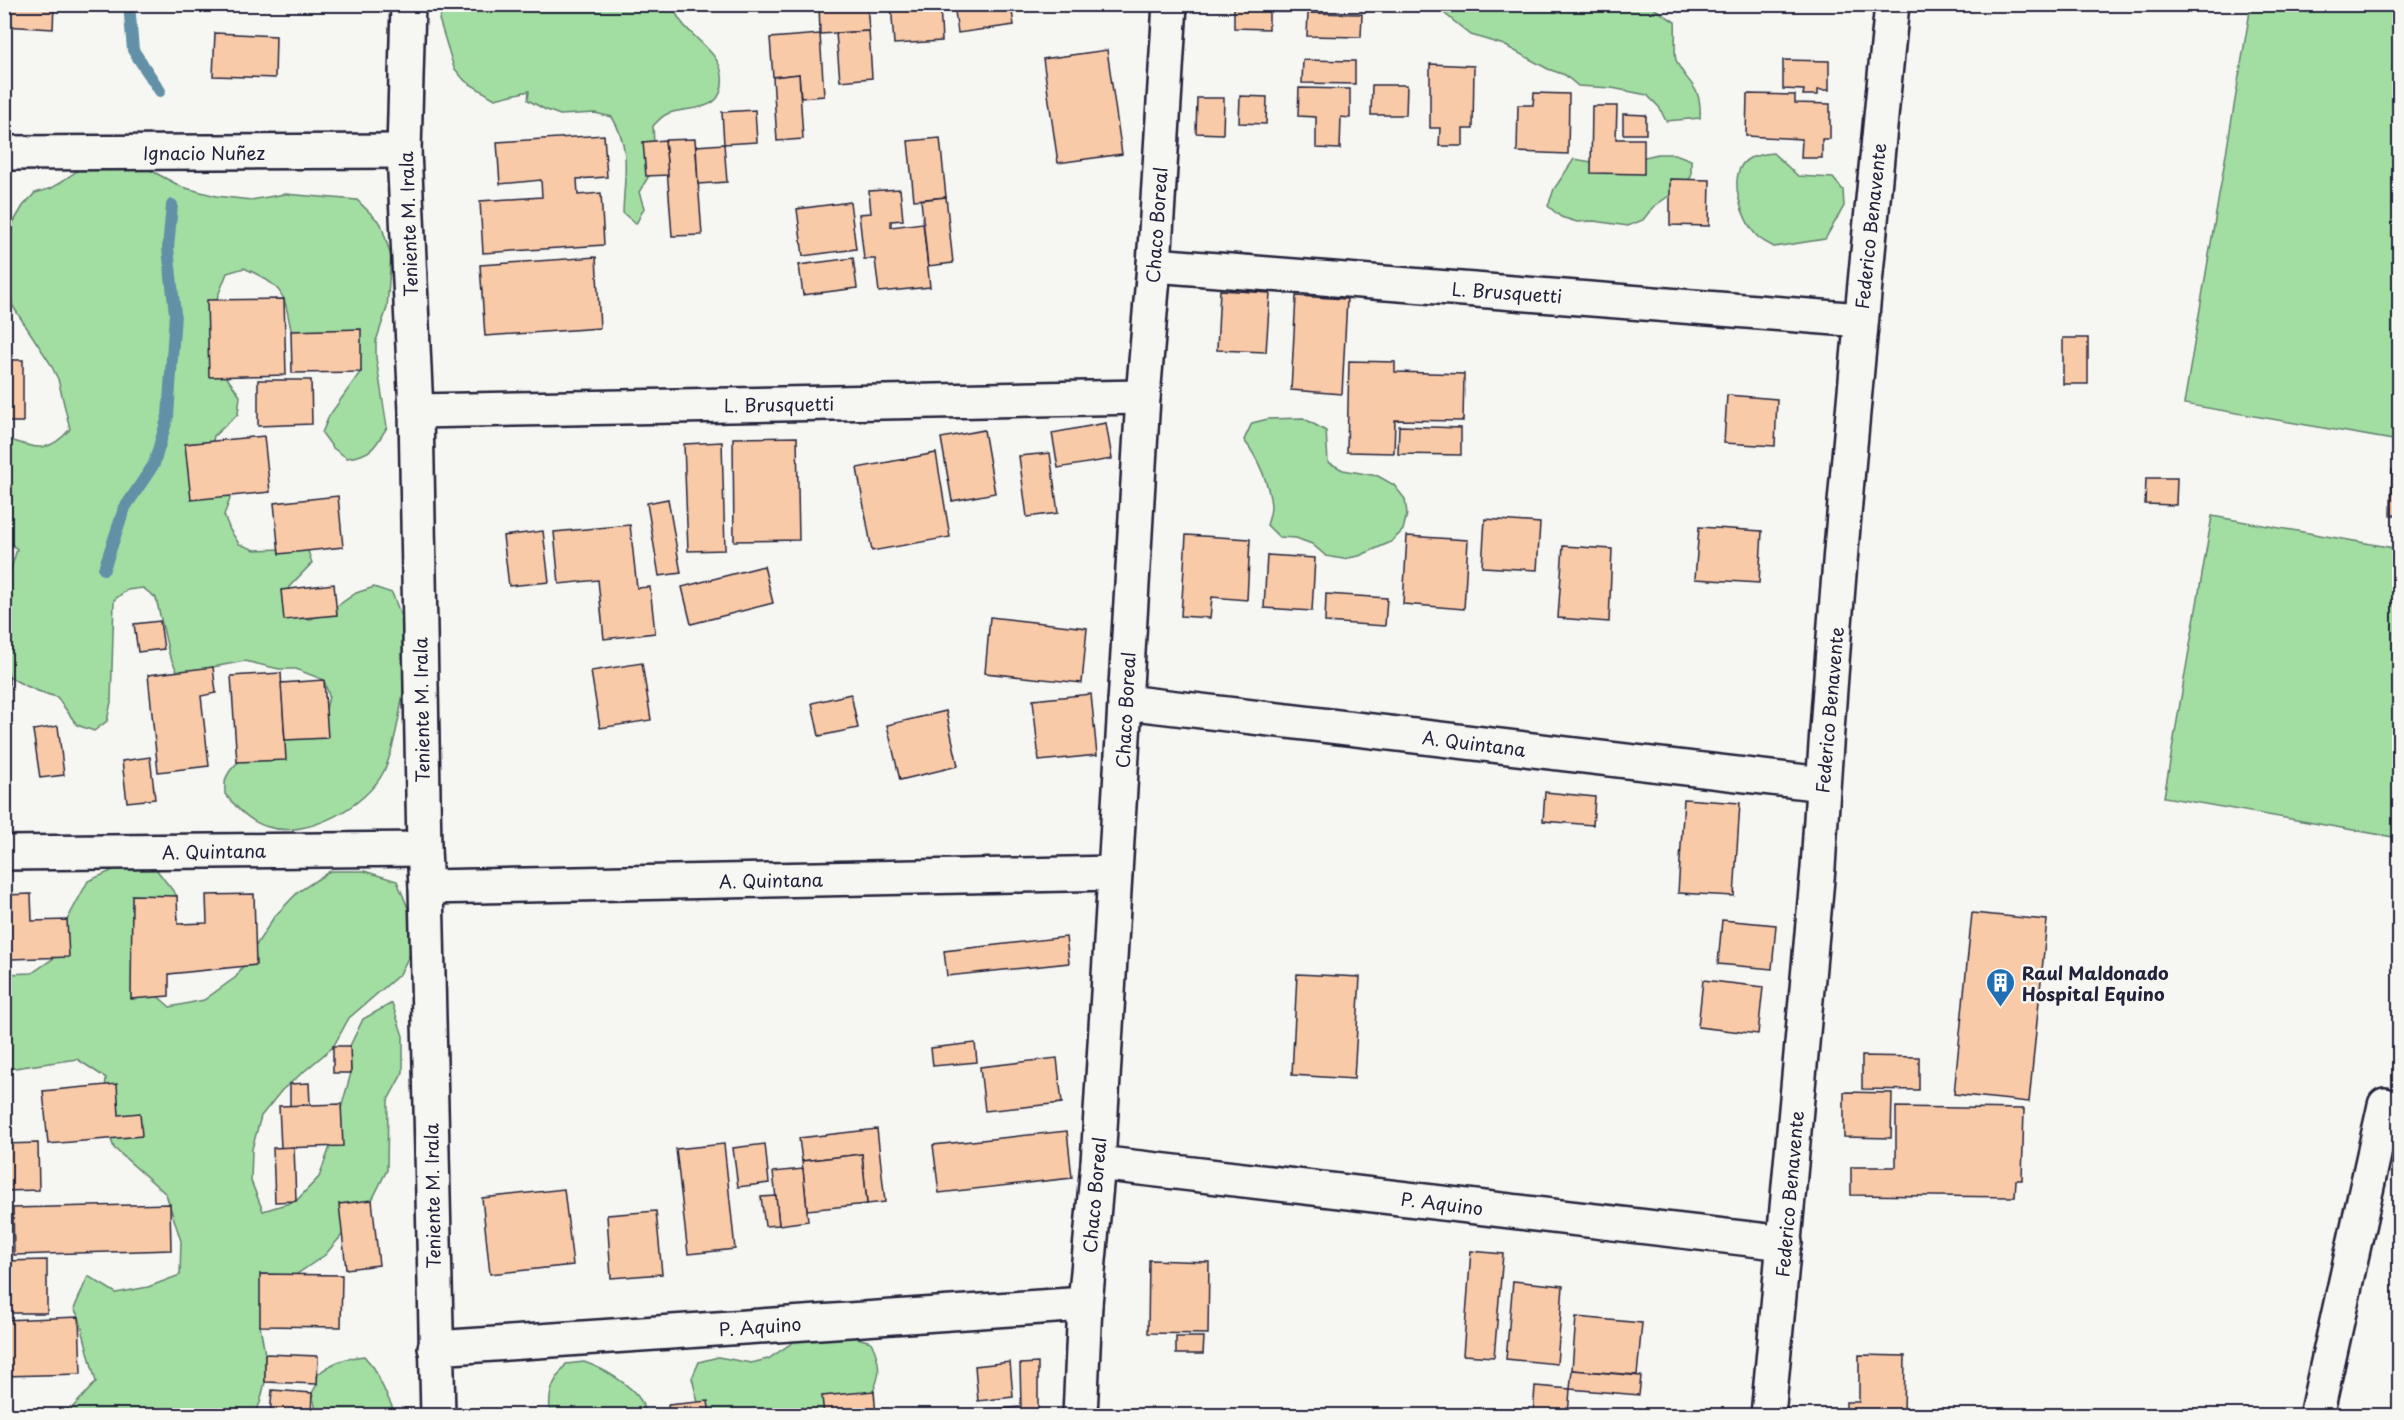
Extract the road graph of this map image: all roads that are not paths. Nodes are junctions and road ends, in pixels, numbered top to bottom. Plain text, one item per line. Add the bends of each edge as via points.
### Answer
1 (408, 4) edge
2 (1170, 4) edge
3 (1892, 4) edge
4 (404, 151) junction
5 (4, 153) edge
6 (1154, 265) junction
7 (1861, 320) junction
8 (1143, 397) junction
9 (416, 411) junction
10 (1125, 702) junction
11 (1823, 784) junction
12 (424, 849) junction
13 (4, 853) edge
14 (1115, 873) junction
15 (426, 887) junction
16 (2385, 1105) dead end
17 (1098, 1163) junction
18 (1785, 1243) junction
19 (1084, 1304) junction
20 (435, 1348) junction
21 (438, 1416) edge
22 (1080, 1416) edge
23 (1768, 1416) edge
24 (2316, 1416) edge

1 - 4 street, Teniente M. Irala
2 - 6 street, Chaco Boreal
3 - 7 street, Federico Benavente
4 - 5 street, Ignacio Nuñez
4 - 9 street, Teniente M. Irala
6 - 7 street, L. Brusquetti
6 - 8 street, Chaco Boreal
7 - 11 street, Federico Benavente
8 - 9 street, L. Brusquetti
8 - 10 street, Chaco Boreal
9 - 12 street, Teniente M. Irala
10 - 11 street, A. Quintana
10 - 14 street, Chaco Boreal
11 - 18 street, Federico Benavente
12 - 13 street, A. Quintana
12 - 15 street, Teniente M. Irala
14 - 15 street, A. Quintana
14 - 17 street, Chaco Boreal
15 - 20 street, Teniente M. Irala
16 - 24 street
17 - 18 street, P. Aquino
17 - 19 street, Chaco Boreal
18 - 23 street, Federico Benavente
19 - 20 street, P. Aquino
19 - 22 street, Chaco Boreal
20 - 21 street, Teniente M. Irala

